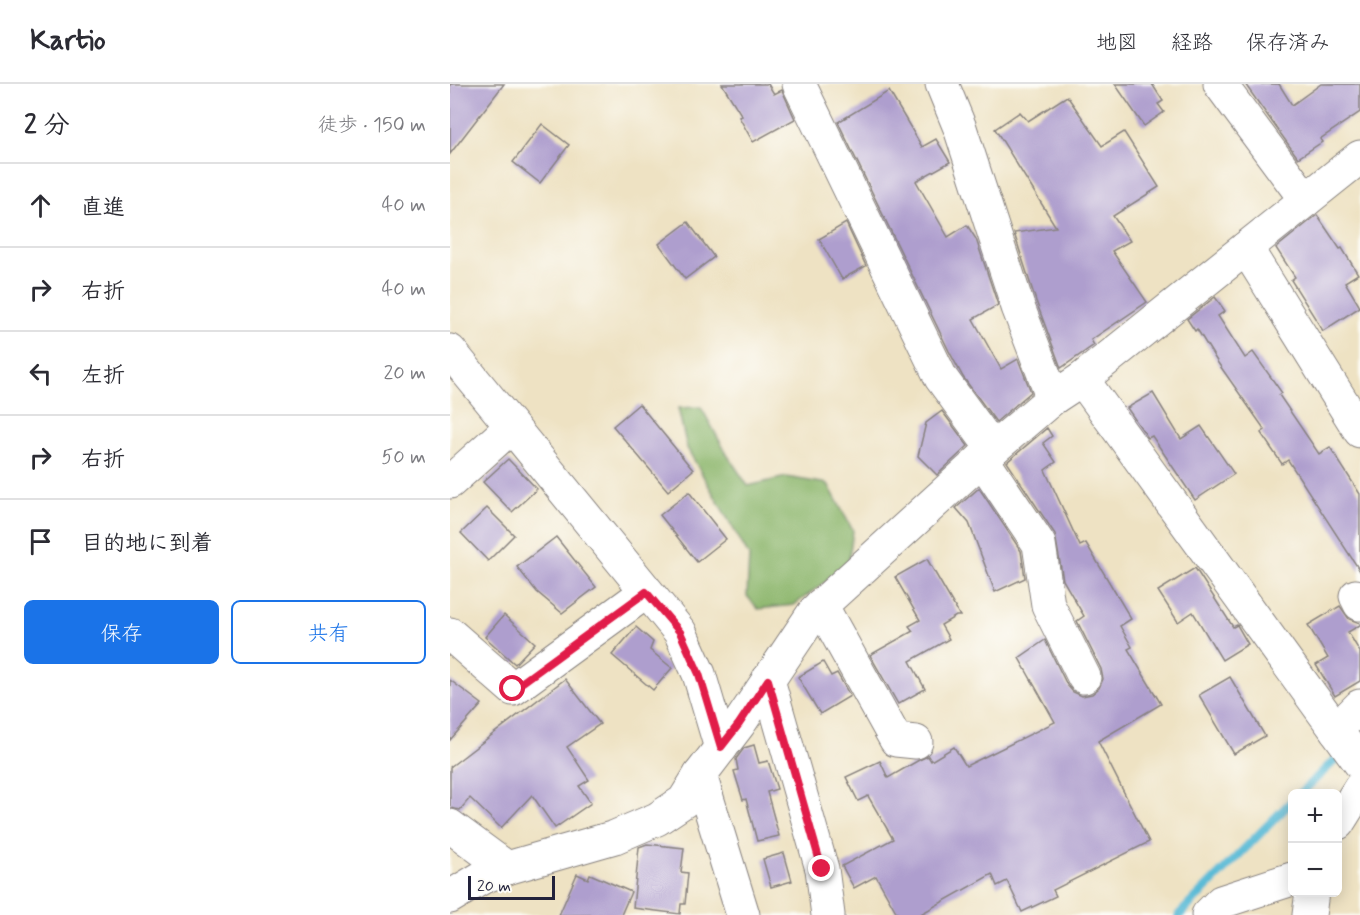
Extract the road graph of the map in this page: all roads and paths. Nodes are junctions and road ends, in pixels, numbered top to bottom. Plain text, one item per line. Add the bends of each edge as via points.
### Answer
1 (800, 84) edge
2 (942, 84) edge
3 (1221, 84) edge
4 (1360, 157) edge
5 (1306, 200) junction
6 (1246, 248) junction
7 (452, 360) edge
8 (1082, 379) junction
9 (1053, 398) junction
10 (512, 427) junction
11 (1360, 431) edge
12 (988, 454) junction
13 (450, 482) edge
14 (646, 592) junction
15 (821, 605) junction
16 (450, 634) edge
17 (1083, 677) dead end
18 (768, 680) junction
19 (1360, 706) edge
20 (1336, 730) junction
21 (916, 742) dead end
22 (721, 747) junction
23 (1360, 763) edge
24 (700, 775) junction
25 (1360, 788) edge
26 (1342, 817) edge
27 (450, 826) edge
28 (507, 868) junction
29 (1288, 881) edge
30 (450, 897) edge
31 (1311, 897) edge
32 (743, 915) edge
33 (828, 915) edge
34 (1208, 915) edge
35 (1309, 915) edge

1 - 12 street via 941,378
2 - 9 street
3 - 5 street
4 - 5 street
5 - 6 street
6 - 8 street
6 - 11 street
7 - 10 street
8 - 9 street
8 - 20 street
9 - 12 street
10 - 13 street
10 - 14 street
12 - 15 street
12 - 17 street via 1039,544 1048,605
14 - 16 street via 513,689
14 - 22 street via 680,632 699,674
15 - 18 street
15 - 21 street via 896,740
18 - 22 street
18 - 33 street via 822,869
19 - 20 street
20 - 23 street
22 - 24 street
24 - 28 street via 684,801 657,819 615,837
24 - 32 street
25 - 26 street
27 - 28 street
28 - 30 street
29 - 34 street via 1221,902
31 - 35 street

